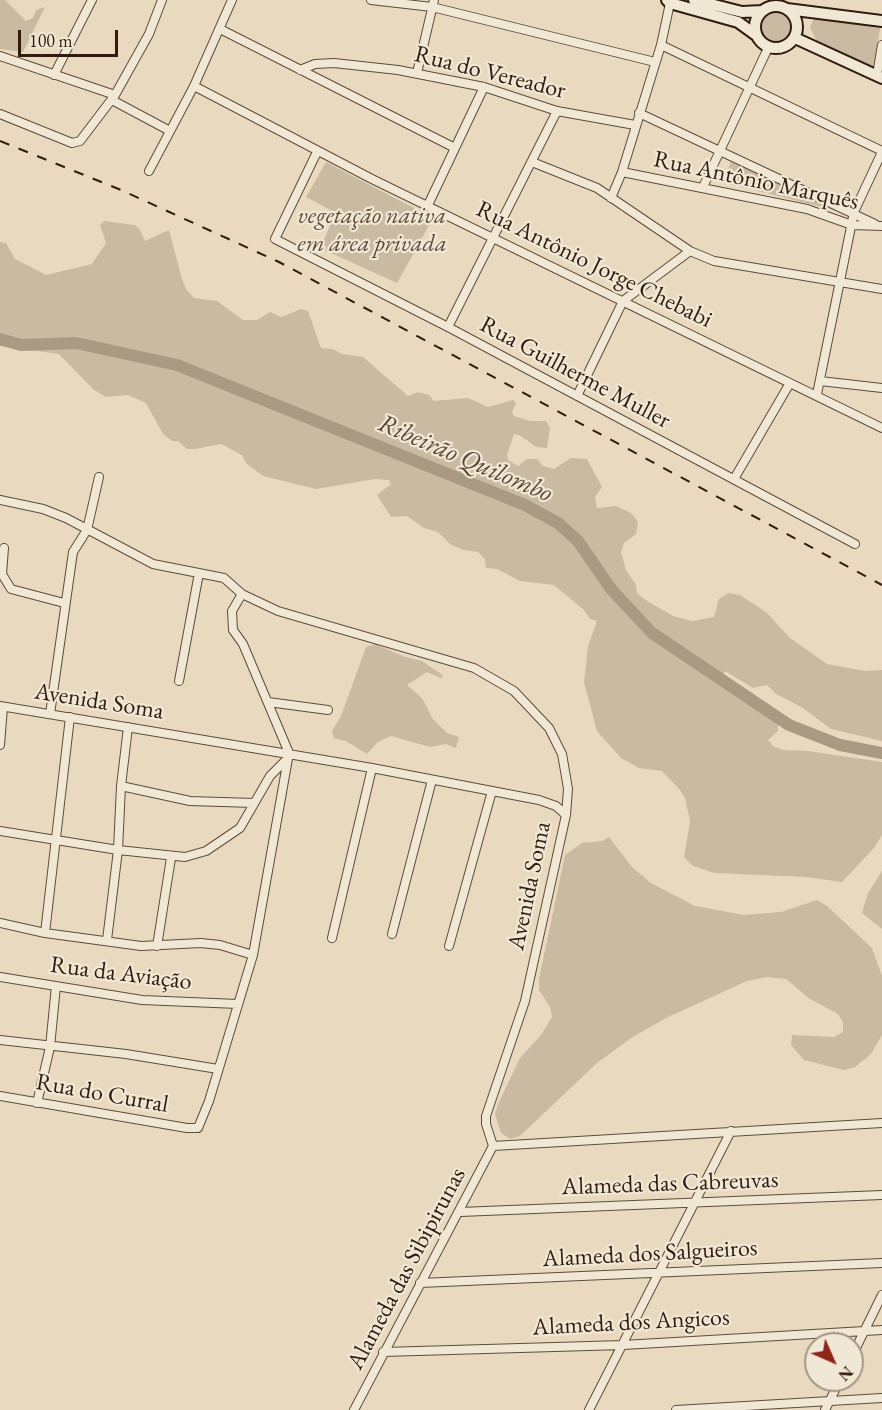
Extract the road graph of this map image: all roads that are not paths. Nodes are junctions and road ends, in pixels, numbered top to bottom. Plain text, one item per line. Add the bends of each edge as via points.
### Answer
1 (92, 0) edge
2 (162, 0) edge
3 (232, 0) edge
4 (371, 0) edge
5 (694, 0) edge
6 (669, 2) edge
7 (773, 3) edge
8 (433, 4) edge
9 (787, 9) junction
10 (762, 11) junction
11 (882, 21) edge
12 (220, 29) junction
13 (756, 35) junction
14 (795, 38) junction
15 (661, 45) junction
16 (882, 45) edge
17 (768, 48) junction
18 (0, 56) edge
19 (656, 62) junction
20 (300, 69) junction
21 (417, 73) junction
22 (54, 75) junction
23 (880, 77) edge
24 (194, 87) junction
25 (484, 87) junction
26 (749, 87) junction
27 (114, 98) junction
28 (558, 111) junction
29 (639, 113) junction
30 (0, 114) edge
31 (635, 125) junction
32 (170, 131) junction
33 (455, 148) junction
34 (720, 150) junction
35 (317, 152) junction
36 (882, 152) edge
37 (532, 162) junction
38 (149, 171) dead end
39 (622, 172) junction
40 (703, 187) junction
41 (611, 198) junction
42 (428, 206) junction
43 (854, 212) junction
44 (852, 225) junction
45 (879, 225) edge
46 (495, 237) junction
47 (690, 251) junction
48 (841, 282) junction
49 (882, 289) edge
50 (623, 301) junction
51 (448, 327) junction
52 (820, 381) junction
53 (790, 382) junction
54 (882, 388) edge
55 (817, 394) junction
56 (576, 396) junction
57 (882, 428) edge
58 (99, 477) dead end
59 (734, 480) junction
60 (0, 500) edge
61 (87, 530) junction
62 (855, 544) dead end
63 (4, 548) dead end
64 (199, 573) junction
65 (242, 594) junction
66 (64, 603) junction
67 (179, 681) dead end
68 (268, 702) junction
69 (2, 707) edge
70 (328, 710) dead end
71 (50, 714) junction
72 (70, 717) junction
73 (128, 727) junction
74 (0, 745) edge
75 (288, 755) junction
76 (372, 768) junction
77 (432, 780) junction
78 (121, 786) junction
79 (492, 791) junction
80 (254, 803) junction
81 (566, 815) junction
82 (0, 831) edge
83 (56, 840) junction
84 (118, 850) junction
85 (171, 858) junction
86 (0, 924) edge
87 (45, 933) junction
88 (392, 934) dead end
89 (332, 938) dead end
90 (107, 940) junction
91 (157, 946) junction
92 (449, 946) dead end
93 (253, 955) junction
94 (0, 977) edge
95 (56, 986) junction
96 (238, 1004) junction
97 (0, 1040) edge
98 (50, 1047) junction
99 (218, 1069) junction
100 (0, 1096) edge
101 (37, 1103) junction
102 (882, 1123) edge
103 (731, 1131) junction
104 (493, 1146) junction
105 (882, 1195) edge
106 (695, 1203) junction
107 (460, 1212) junction
108 (882, 1263) edge
109 (658, 1274) junction
110 (420, 1283) junction
111 (882, 1295) edge
112 (865, 1330) junction
113 (882, 1330) edge
114 (623, 1345) junction
115 (382, 1352) junction
116 (834, 1392) edge
117 (882, 1398) edge
118 (829, 1402) junction
119 (354, 1410) edge
120 (589, 1410) edge
121 (676, 1410) edge
122 (825, 1410) edge

1 - 22 street
2 - 27 street via 149,34
3 - 12 street
4 - 8 street
5 - 10 main road via 750,13
6 - 13 main road via 738,22
6 - 15 street
7 - 9 main road
7 - 10 main road
8 - 19 street
8 - 21 street
9 - 11 main road
9 - 14 main road via 795,18
10 - 13 main road via 756,22
12 - 20 street
12 - 24 street
13 - 17 main road
14 - 17 main road via 782,48
14 - 23 main road
15 - 19 street
15 - 26 street
16 - 23 street
17 - 26 street
18 - 22 street
19 - 29 street
20 - 21 street, Rua do Vereador via 334,63
20 - 33 street
21 - 25 street, Rua do Vereador
22 - 27 street
24 - 32 street
24 - 35 street, Rua Antônio Jorge Chebabi
25 - 28 street, Rua do Vereador
25 - 33 street
26 - 34 street
26 - 36 street
27 - 30 street via 87,135 72,143
27 - 32 street
28 - 31 street, Rua do Vereador
28 - 37 street
29 - 31 street
29 - 34 street
31 - 39 street
32 - 38 street
33 - 42 street
34 - 40 street
34 - 43 street
35 - 42 street, Rua Antônio Jorge Chebabi
35 - 51 street, Rua Guilherme Muller via 275,239
36 - 43 street
37 - 41 street
37 - 46 street
39 - 40 street, Rua Antônio Marquês
39 - 41 street
40 - 44 street, Rua Antônio Marquês via 807,209
41 - 47 street
42 - 46 street, Rua Antônio Jorge Chebabi
43 - 44 street
43 - 45 street
44 - 45 street, Rua Antônio Marquês
44 - 48 street
46 - 50 street, Rua Antônio Jorge Chebabi
46 - 51 street
47 - 48 street via 714,261
47 - 50 street
48 - 49 street
48 - 52 street
50 - 53 street, Rua Antônio Jorge Chebabi
50 - 56 street
51 - 56 street, Rua Guilherme Muller
52 - 54 street
52 - 55 street
53 - 55 street, Rua Antônio Jorge Chebabi
53 - 59 street
55 - 57 street, Rua Antônio Jorge Chebabi
56 - 59 street, Rua Guilherme Muller
58 - 61 street
59 - 62 street, Rua Guilherme Muller
60 - 61 street via 43,509
61 - 64 street via 153,564
61 - 66 street via 73,552
63 - 66 street via 2,574 11,589
64 - 65 street via 224,578
64 - 67 street
65 - 68 street via 232,611 231,625
65 - 81 street via 278,611 453,660 514,691 556,740 568,789
66 - 71 street
68 - 70 street
68 - 75 street
69 - 71 street, Avenida Soma
69 - 74 street
71 - 72 street, Avenida Soma
72 - 73 street, Avenida Soma
72 - 83 street
73 - 75 street, Avenida Soma
73 - 78 street
75 - 76 street, Avenida Soma
75 - 80 street
75 - 93 street
76 - 77 street, Avenida Soma
76 - 89 street
77 - 79 street, Avenida Soma
77 - 88 street
78 - 80 street via 190,801
78 - 84 street
79 - 81 street, Avenida Soma via 539,800 556,806
79 - 92 street
80 - 85 street via 240,828 217,845 194,855
81 - 104 street, Avenida Soma via 525,1001 486,1116
82 - 83 street
83 - 84 street
83 - 87 street
84 - 85 street
84 - 90 street
85 - 91 street
86 - 87 street
87 - 90 street
90 - 91 street
91 - 93 street via 201,943
93 - 96 street
94 - 95 street, Rua da Aviação
95 - 96 street, Rua da Aviação via 142,1000
95 - 98 street
96 - 99 street
97 - 98 street
98 - 99 street
98 - 101 street
99 - 101 street, Rua do Curral via 198,1128
100 - 101 street, Rua do Curral
102 - 103 street
103 - 104 street
103 - 106 street
104 - 107 street, Alameda das Sibipirunas
105 - 106 street, Alameda das Cabreuvas
106 - 107 street, Alameda das Cabreuvas
106 - 109 street
107 - 110 street, Alameda das Sibipirunas
108 - 109 street, Alameda dos Salgueiros
109 - 110 street, Alameda dos Salgueiros
109 - 114 street
110 - 115 street, Alameda das Sibipirunas
111 - 112 street
112 - 113 street, Alameda dos Angicos
112 - 114 street, Alameda dos Angicos
114 - 115 street, Alameda dos Angicos
114 - 120 street
115 - 119 street, Alameda das Sibipirunas
116 - 118 street
117 - 118 street
118 - 121 street
118 - 122 street

